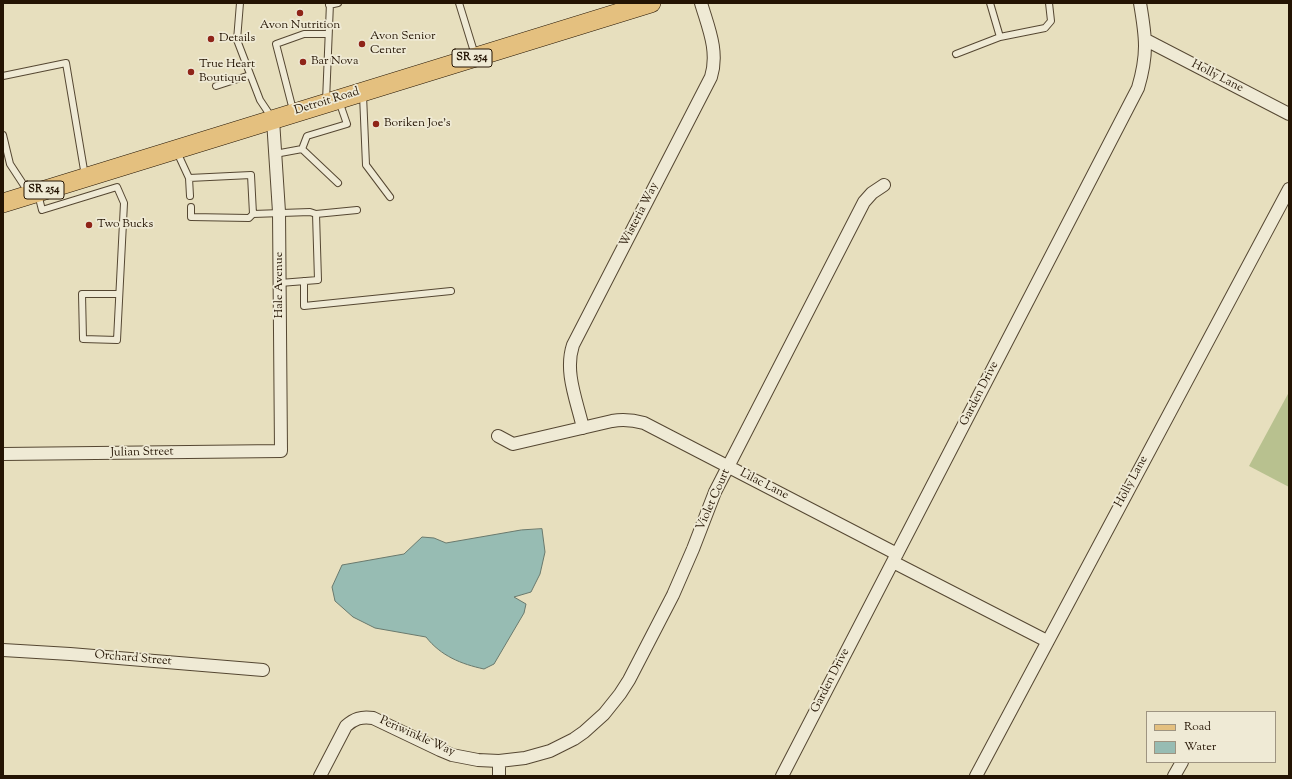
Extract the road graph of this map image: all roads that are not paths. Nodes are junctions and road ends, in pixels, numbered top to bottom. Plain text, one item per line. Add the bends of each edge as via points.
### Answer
1 (240, 3) edge
2 (338, 3) edge
3 (459, 3) edge
4 (651, 3) edge
5 (700, 3) edge
6 (990, 3) edge
7 (1049, 3) edge
8 (1140, 3) edge
9 (329, 4) edge
10 (620, 8) edge
11 (328, 34) junction
12 (1000, 37) junction
13 (1146, 40) junction
14 (956, 54) dead end
15 (476, 57) junction
16 (250, 75) junction
17 (3, 76) edge
18 (216, 86) dead end
19 (363, 91) junction
20 (332, 101) junction
21 (294, 113) junction
22 (1289, 114) edge
23 (273, 120) junction
24 (3, 134) edge
25 (176, 149) junction
26 (302, 149) junction
27 (275, 154) junction
28 (114, 178) junction
29 (189, 178) junction
30 (338, 183) dead end
31 (884, 185) dead end
32 (75, 188) junction
33 (1289, 189) edge
34 (34, 193) junction
35 (190, 196) dead end
36 (390, 197) dead end
37 (3, 203) edge
38 (191, 207) dead end
39 (357, 210) dead end
40 (279, 212) junction
41 (253, 214) junction
42 (316, 214) junction
43 (304, 281) junction
44 (280, 283) junction
45 (450, 291) dead end
46 (119, 294) junction
47 (583, 428) junction
48 (498, 436) dead end
49 (281, 451) joint
50 (3, 454) edge
51 (728, 466) junction
52 (895, 558) junction
53 (1047, 641) junction
54 (3, 650) edge
55 (263, 670) dead end
56 (499, 761) junction
57 (1181, 763) edge
58 (320, 776) edge
59 (499, 776) edge
60 (782, 776) edge
61 (976, 776) edge
62 (1174, 776) edge

1 - 16 lane via 237,40
2 - 9 lane
3 - 15 lane
4 - 10 main road, Detroit Road / SR 254
5 - 47 street, Wisteria Way via 714,47 715,60 711,77 570,354 570,376
6 - 12 lane
7 - 12 lane via 1051,21 1046,28
8 - 13 street, Garden Drive
9 - 11 lane
10 - 15 main road, Detroit Road / SR 254
11 - 20 lane
11 - 21 lane via 304,34 276,44
12 - 14 lane
13 - 22 street, Holly Lane
13 - 52 street, Garden Drive via 1138,88
15 - 19 main road, Detroit Road / SR 254
16 - 18 lane
16 - 23 lane via 260,100
17 - 32 lane via 66,63
19 - 20 main road, Detroit Road / SR 254
19 - 36 lane via 366,165
20 - 21 main road, Detroit Road / SR 254
20 - 26 lane via 347,124 307,136
21 - 23 main road, Detroit Road / SR 254
23 - 25 main road, Detroit Road / SR 254
23 - 27 street, Hale Avenue
24 - 34 lane via 10,164
25 - 28 main road, Detroit Road / SR 254
25 - 29 lane
26 - 27 lane
26 - 30 lane
27 - 40 street, Hale Avenue
28 - 32 main road, Detroit Road / SR 254
28 - 46 lane via 124,203
29 - 35 lane
29 - 41 lane via 251,175
31 - 51 street, Violet Court via 864,202
32 - 34 main road, Detroit Road / SR 254
33 - 53 street, Holly Lane
34 - 37 main road, Detroit Road / SR 254
38 - 41 lane via 192,217 249,218
39 - 42 lane
40 - 41 lane
40 - 42 lane
40 - 44 street, Hale Avenue
42 - 43 lane via 318,280
43 - 44 lane
43 - 45 lane via 304,306
44 - 49 street, Hale Avenue
46 - 46 lane via 117,340 83,339 82,294
47 - 48 street, Lilac Lane via 513,444
47 - 51 street, Lilac Lane via 622,419 636,420
49 - 50 street, Julian Street
51 - 52 street, Lilac Lane
51 - 56 street, Violet Court via 672,595 629,680 613,705 579,735 550,751
52 - 53 street, Lilac Lane
52 - 60 street, Garden Drive
53 - 61 street, Holly Lane
54 - 55 street, Orchard Street
56 - 58 street, Periwinkle Way via 452,755 366,716 346,726
56 - 59 street
57 - 62 street

